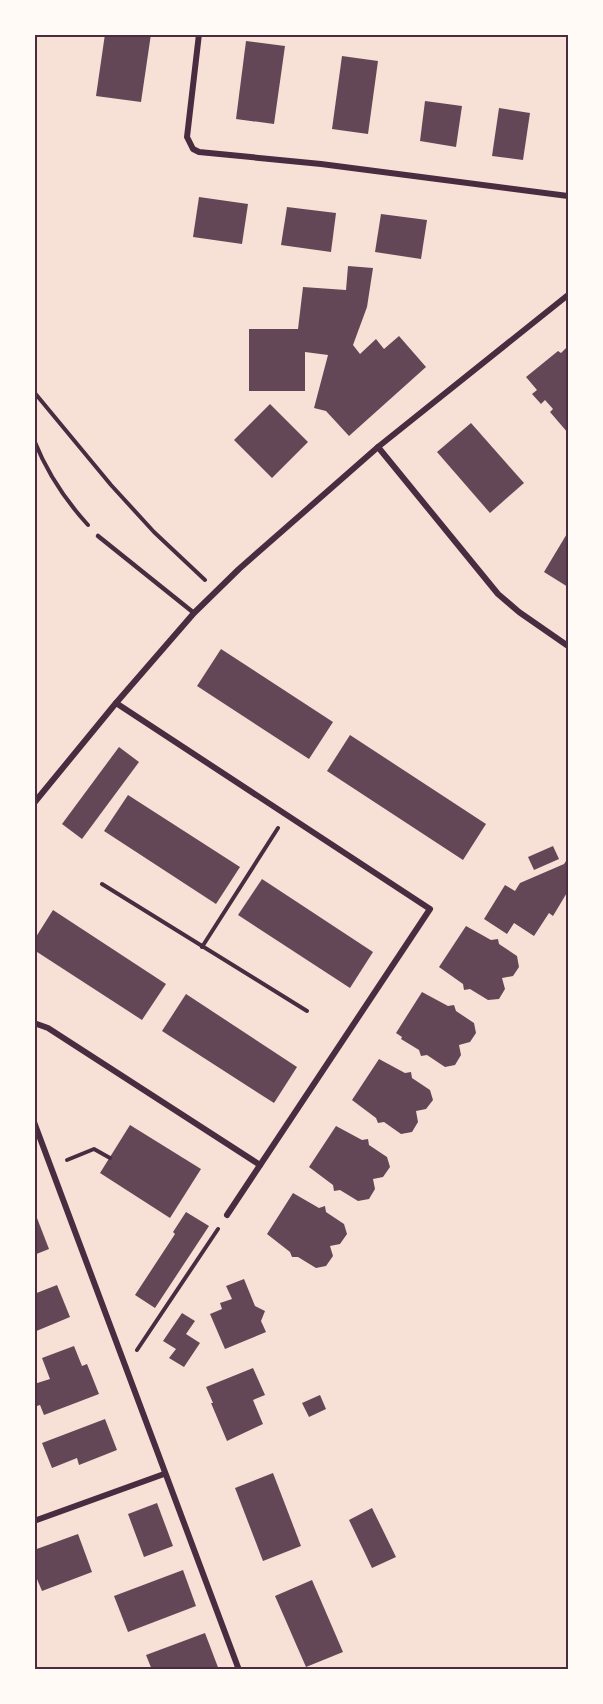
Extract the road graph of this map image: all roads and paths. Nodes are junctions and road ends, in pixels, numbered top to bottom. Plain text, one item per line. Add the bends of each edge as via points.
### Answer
1 (199, 34) edge
2 (568, 196) edge
3 (568, 295) edge
4 (34, 392) edge
5 (34, 440) edge
6 (378, 447) junction
7 (98, 536) joint
8 (216, 591) junction
9 (194, 613) junction
10 (568, 646) edge
11 (116, 703) junction
12 (34, 802) edge
13 (287, 814) junction
14 (102, 884) dead end
15 (202, 947) junction
16 (307, 1011) dead end
17 (34, 1023) edge
18 (34, 1122) edge
19 (110, 1158) dead end
20 (260, 1165) junction
21 (51, 1166) junction
22 (227, 1215) joint
23 (125, 1369) junction
24 (164, 1474) junction
25 (34, 1521) edge
26 (238, 1670) edge

1 - 2 street via 187,128 189,144 199,152
3 - 6 street
4 - 8 path via 147,525
5 - 7 path via 75,511
6 - 8 street
6 - 10 street via 498,594
7 - 9 lane
8 - 9 street
9 - 11 street
11 - 12 street
11 - 13 street
13 - 15 path
13 - 20 street via 430,909
14 - 15 path
15 - 16 path
17 - 20 street via 48,1028
18 - 21 street
19 - 21 path via 94,1149
20 - 22 street
21 - 23 street
22 - 23 path
23 - 24 street
24 - 25 street
24 - 26 street

